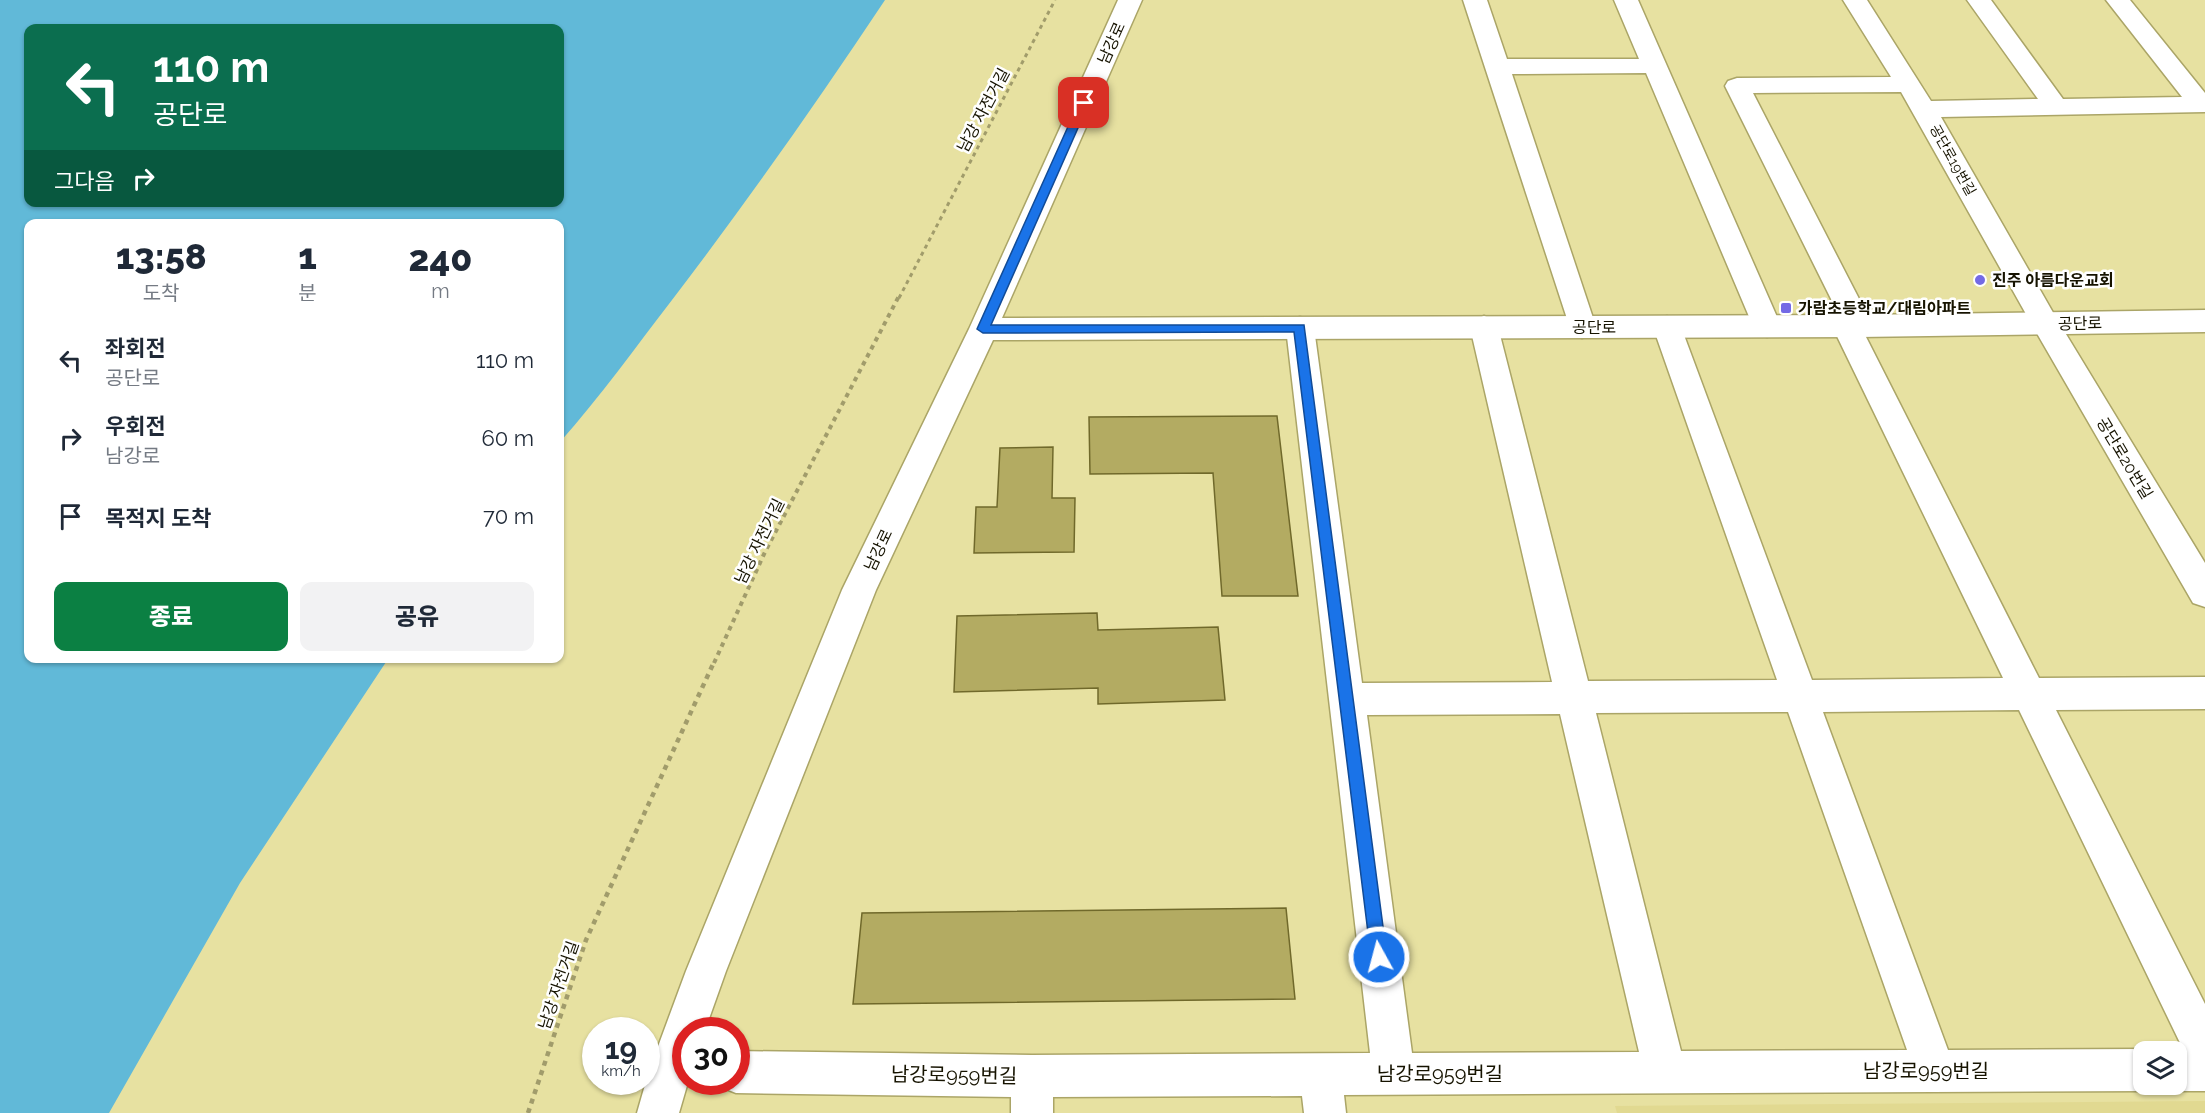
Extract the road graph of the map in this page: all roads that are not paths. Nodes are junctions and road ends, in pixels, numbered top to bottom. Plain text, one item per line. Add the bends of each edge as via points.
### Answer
1 (1130, 0) edge
2 (1475, 0) edge
3 (1626, 0) edge
4 (1855, 0) edge
5 (1980, 0) edge
6 (2118, 0) edge
7 (1654, 66) junction
8 (1497, 67) junction
9 (1908, 84) junction
10 (2203, 104) edge
11 (2056, 107) junction
12 (1924, 109) junction
13 (2205, 321) edge
14 (2045, 323) junction
15 (1767, 326) junction
16 (1852, 326) junction
17 (1484, 327) junction
18 (1582, 327) junction
19 (1667, 327) junction
20 (1300, 328) junction
21 (983, 329) junction
22 (2205, 593) edge
23 (2205, 693) edge
24 (2029, 694) junction
25 (1800, 696) junction
26 (1574, 698) junction
27 (1347, 699) junction
28 (693, 1017) edge
29 (2205, 1048) edge
30 (2133, 1070) edge
31 (2187, 1070) edge
32 (2205, 1070) edge
33 (1935, 1071) junction
34 (750, 1073) edge
35 (1665, 1073) junction
36 (1394, 1074) junction
37 (672, 1082) edge
38 (1032, 1094) edge
39 (1323, 1094) edge
40 (658, 1113) edge

1 - 21 street, 남강로
2 - 8 street
3 - 7 street
4 - 9 street, 공단로19번길
5 - 11 street
6 - 10 street
7 - 8 street
7 - 15 street
8 - 18 street
9 - 12 street, 공단로19번길
9 - 16 street via 1737,86
10 - 11 street
11 - 12 street
12 - 14 street, 공단로19번길
13 - 14 street, 공단로
14 - 16 street, 공단로
14 - 22 street, 공단로20번길
15 - 16 street, 공단로
15 - 19 street, 공단로
16 - 24 street
17 - 18 street, 공단로
17 - 20 street, 공단로
17 - 26 street
18 - 19 street, 공단로
19 - 25 street
20 - 21 street, 공단로
20 - 27 street
21 - 28 street, 남강로 via 859,590 706,970
23 - 24 street
24 - 25 street
24 - 29 street
25 - 26 street
25 - 33 street
26 - 27 street
26 - 35 street
27 - 36 street
30 - 33 street, 남강로959번길
31 - 32 street
33 - 35 street, 남강로959번길
34 - 38 street, 남강로959번길
35 - 36 street, 남강로959번길
36 - 39 street, 남강로959번길
37 - 40 street, 남강로
38 - 39 street, 남강로959번길

